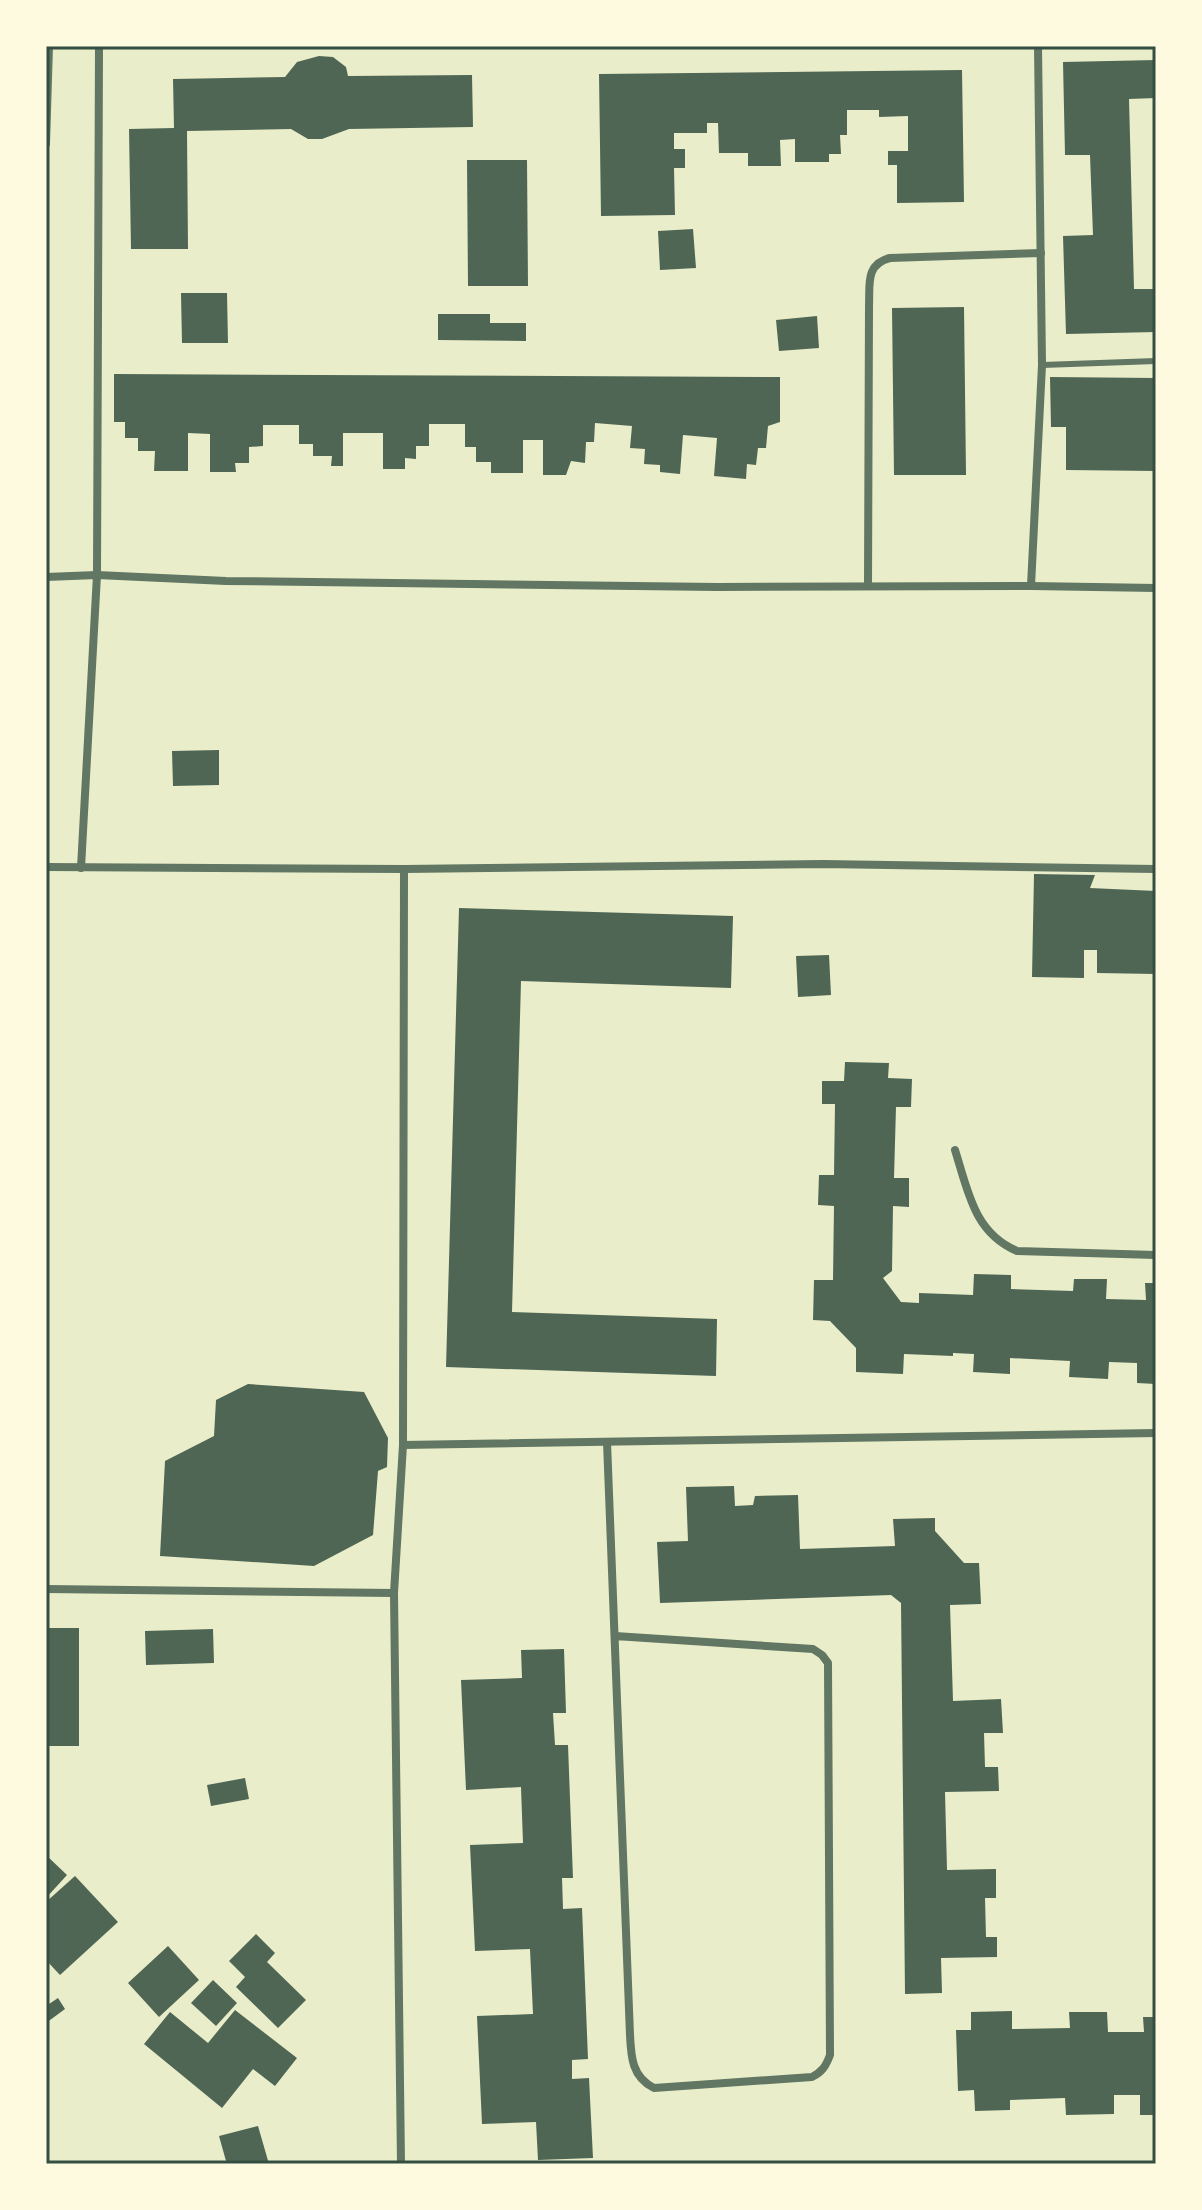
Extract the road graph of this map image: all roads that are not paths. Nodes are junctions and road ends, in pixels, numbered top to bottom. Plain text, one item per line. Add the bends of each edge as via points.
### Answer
1 (49, 46) edge
2 (99, 46) edge
3 (1038, 46) edge
4 (46, 144) edge
5 (1041, 253) junction
6 (1156, 361) edge
7 (1042, 365) junction
8 (97, 575) junction
9 (46, 577) edge
10 (868, 586) junction
11 (1031, 586) junction
12 (1156, 588) edge
13 (46, 867) edge
14 (81, 868) junction
15 (404, 869) junction
16 (1156, 869) edge
17 (955, 1150) dead end
18 (1156, 1255) edge
19 (1156, 1433) edge
20 (607, 1442) junction
21 (403, 1445) junction
22 (46, 1589) edge
23 (394, 1593) junction
24 (615, 1636) junction
25 (401, 2164) edge

1 - 4 street
2 - 8 street
3 - 5 street
5 - 7 street
5 - 10 street via 890,258 872,269
6 - 7 lane
7 - 11 street
8 - 9 street
8 - 10 street via 226,581
8 - 14 street
10 - 11 street
11 - 12 street
13 - 14 street
14 - 15 street
15 - 16 street via 823,864
15 - 21 street
17 - 18 street via 971,1203 1001,1245 1017,1251
19 - 20 street
20 - 21 street
20 - 24 street
21 - 23 street
22 - 23 street
23 - 25 street
24 - 24 street via 631,2056 637,2074 654,2088 812,2077 830,2055 828,1663 813,1649

